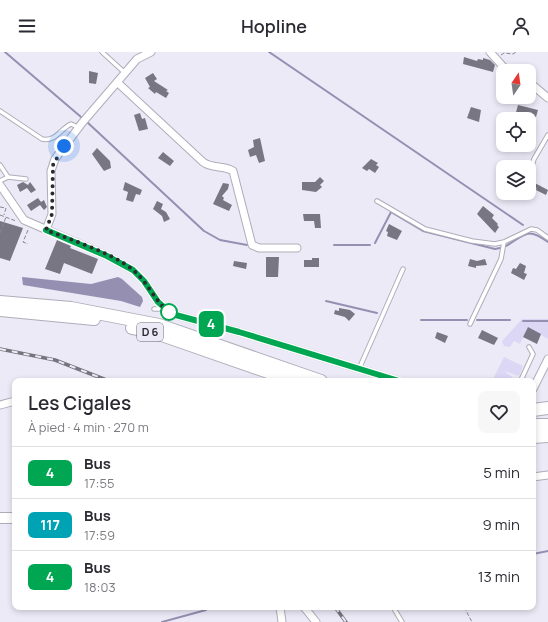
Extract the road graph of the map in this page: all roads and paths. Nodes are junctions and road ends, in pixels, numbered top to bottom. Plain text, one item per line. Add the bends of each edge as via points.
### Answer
1 (102, 52) edge
2 (150, 52) edge
3 (490, 52) edge
4 (516, 52) edge
5 (496, 59) junction
6 (501, 64) edge
7 (126, 74) junction
8 (118, 83) junction
9 (536, 88) edge
10 (548, 98) edge
11 (0, 111) edge
12 (78, 127) junction
13 (548, 135) edge
14 (534, 160) edge
15 (0, 165) edge
16 (8, 177) junction
17 (26, 179) dead end
18 (0, 181) edge
19 (0, 185) edge
20 (377, 201) dead end
21 (0, 208) edge
22 (0, 215) edge
23 (4, 216) junction
24 (7, 217) junction
25 (16, 220) dead end
26 (28, 227) dead end
27 (46, 230) junction
28 (0, 233) edge
29 (548, 238) edge
30 (504, 242) junction
31 (28, 244) dead end
32 (297, 248) dead end
33 (403, 270) dead end
34 (0, 302) edge
35 (154, 309) dead end
36 (159, 309) dead end
37 (0, 310) edge
38 (470, 324) dead end
39 (529, 347) dead end
40 (548, 359) edge
41 (359, 369) junction
42 (545, 372) edge
43 (275, 374) junction
44 (284, 378) edge
45 (286, 378) edge
46 (312, 378) edge
47 (389, 378) edge
48 (522, 378) edge
49 (536, 384) edge
50 (12, 402) edge
51 (0, 405) edge
52 (548, 408) edge
53 (536, 410) edge
54 (548, 416) edge
55 (536, 417) edge
56 (536, 425) edge
57 (548, 425) edge
58 (548, 436) edge
59 (536, 437) edge
60 (0, 518) edge
61 (12, 518) edge
62 (280, 610) edge
63 (306, 610) edge
64 (395, 610) edge
65 (466, 610) edge
66 (282, 622) edge
67 (316, 622) edge
68 (402, 622) edge
69 (472, 622) edge

1 - 7 lane
2 - 7 street via 137,60
3 - 5 street
4 - 5 path via 504,52
5 - 6 street
7 - 8 street
8 - 12 street
8 - 32 street via 202,162 211,167 227,168 232,171 252,245 259,248
9 - 10 street
11 - 12 lane via 46,140 56,137 71,124
12 - 27 street via 53,165 52,214
13 - 14 lane
15 - 16 lane
16 - 17 lane
16 - 18 lane
19 - 27 street via 24,220
20 - 30 lane via 426,229 484,243
21 - 23 path via 6,208
22 - 23 path
23 - 24 path
24 - 25 path
24 - 28 path
26 - 31 path via 23,241
27 - 41 street via 133,270 158,302 172,314
29 - 30 lane via 531,229
30 - 38 lane via 502,259
33 - 41 lane
34 - 46 highway, D 6 via 71,308 159,325
35 - 36 lane
37 - 43 highway, D 6 via 92,319 156,333
39 - 48 lane via 533,354
40 - 42 street
41 - 47 street
42 - 49 street
43 - 44 highway
43 - 45 highway, D 6
50 - 51 street
52 - 53 highway
54 - 55 highway
56 - 57 highway
58 - 59 highway
60 - 61 main road
62 - 66 street
63 - 67 street
64 - 68 lane
65 - 69 path

